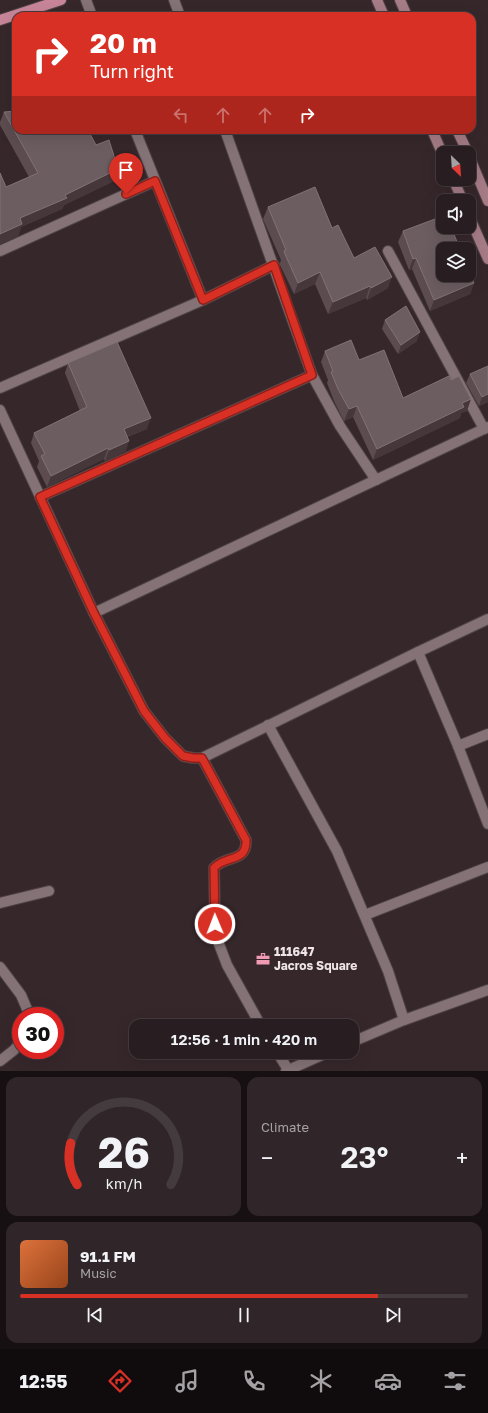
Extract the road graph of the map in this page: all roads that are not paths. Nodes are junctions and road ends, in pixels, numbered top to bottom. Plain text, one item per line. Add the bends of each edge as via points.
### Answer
1 (61, 0) edge
2 (86, 0) edge
3 (174, 0) edge
4 (377, 0) edge
5 (400, 0) edge
6 (24, 12) edge
7 (90, 12) edge
8 (178, 12) edge
9 (382, 12) edge
10 (405, 12) edge
11 (12, 16) edge
12 (0, 20) edge
13 (137, 134) edge
14 (226, 134) edge
15 (434, 134) edge
16 (460, 134) edge
17 (439, 146) edge
18 (465, 146) edge
19 (476, 173) edge
20 (155, 181) junction
21 (488, 201) edge
22 (476, 231) edge
23 (0, 251) edge
24 (388, 251) dead end
25 (488, 258) edge
26 (274, 265) junction
27 (203, 300) junction
28 (312, 375) junction
29 (0, 388) edge
30 (0, 410) edge
31 (486, 428) edge
32 (376, 480) junction
33 (40, 497) junction
34 (94, 613) junction
35 (488, 619) edge
36 (418, 652) junction
37 (268, 725) junction
38 (488, 734) edge
39 (458, 746) junction
40 (202, 758) junction
41 (488, 824) edge
42 (488, 867) edge
43 (49, 891) dead end
44 (0, 903) edge
45 (365, 915) junction
46 (0, 966) edge
47 (488, 990) edge
48 (26, 1007) edge
49 (258, 1019) edge
50 (404, 1020) junction
51 (359, 1039) edge
52 (12, 1052) edge
53 (281, 1059) edge
54 (314, 1059) edge
55 (0, 1061) edge
56 (288, 1071) edge

1 - 6 main road
2 - 7 street
3 - 8 street
4 - 9 main road
5 - 10 main road
11 - 12 main road
13 - 20 street
14 - 26 street
15 - 17 main road
16 - 18 main road
19 - 21 main road
20 - 23 street
20 - 27 street
22 - 25 main road
24 - 31 street
26 - 27 street
26 - 28 street
27 - 29 street
28 - 32 street via 340,426
28 - 33 street
30 - 33 street
31 - 32 street
32 - 34 street
33 - 34 street
34 - 40 street via 144,711 183,756
35 - 36 street
36 - 37 street
36 - 39 street
37 - 40 street
37 - 45 street via 337,851
38 - 39 street
39 - 41 street
40 - 49 street via 246,840 244,852 214,868 215,924 227,965
42 - 45 street
43 - 44 street
45 - 50 street via 388,971
46 - 48 street via 21,995
47 - 50 street
50 - 51 street
52 - 55 street
53 - 56 street
54 - 56 street

